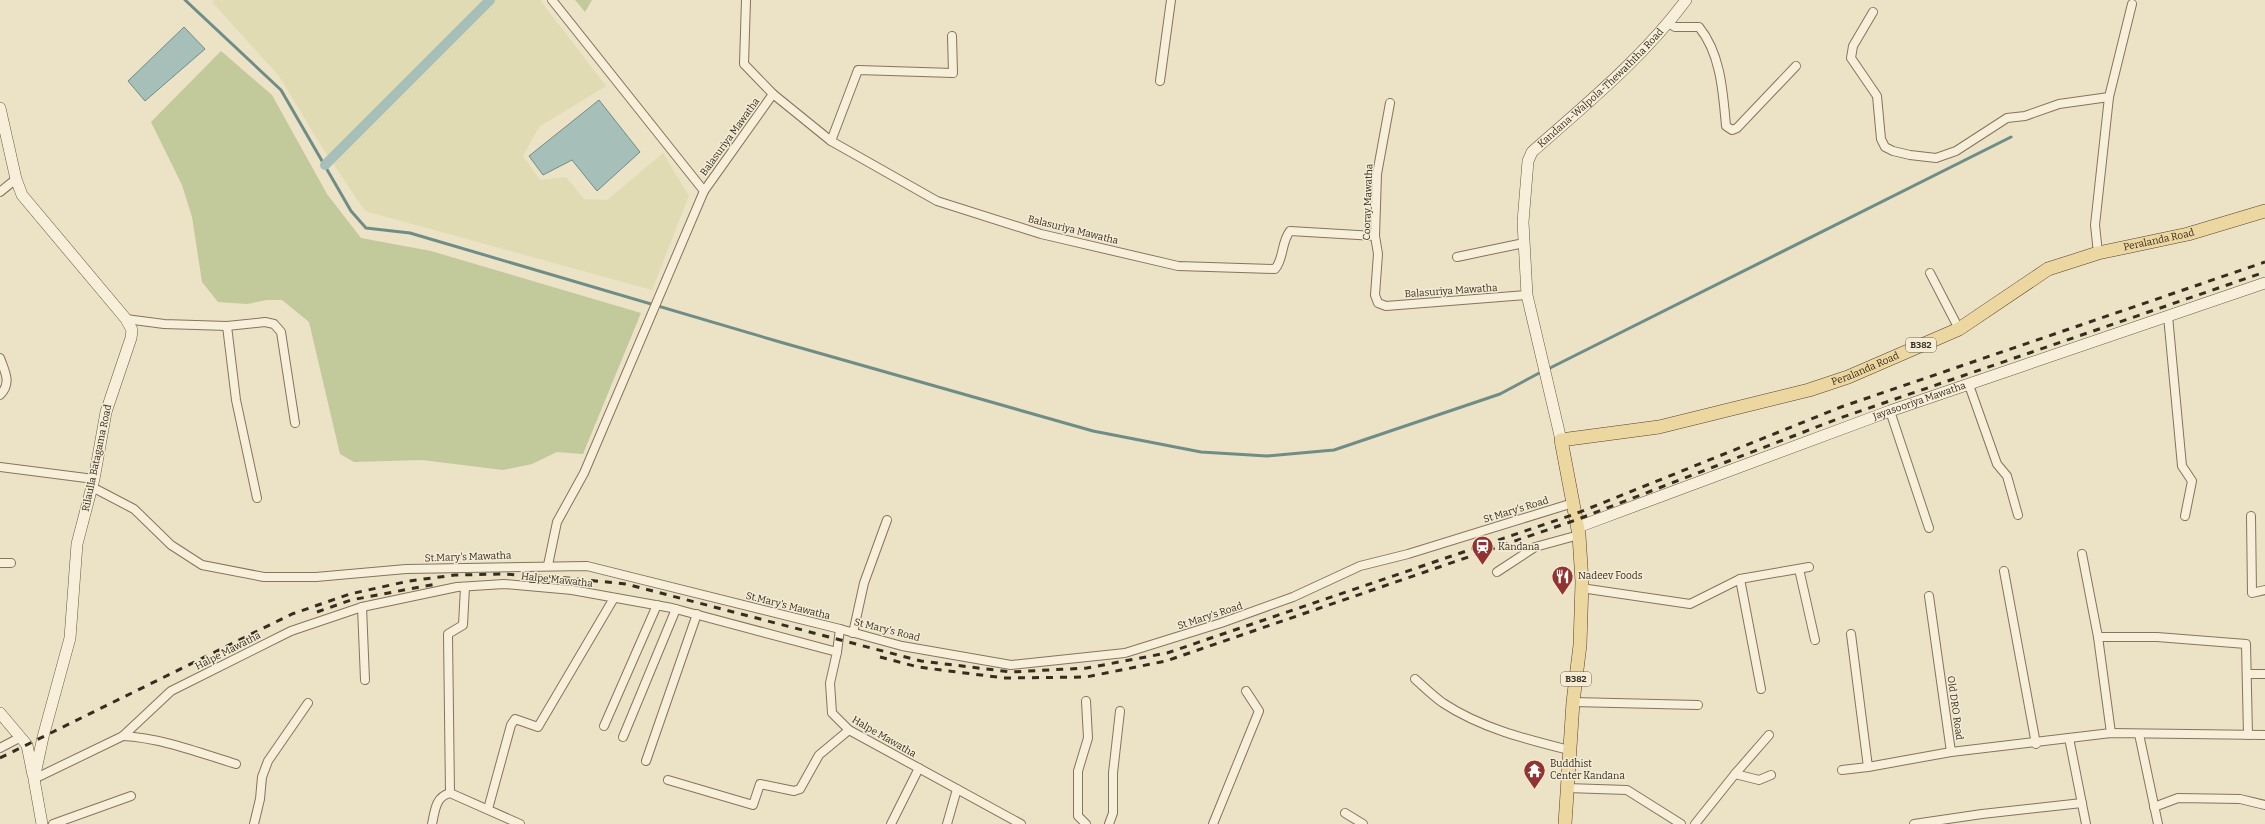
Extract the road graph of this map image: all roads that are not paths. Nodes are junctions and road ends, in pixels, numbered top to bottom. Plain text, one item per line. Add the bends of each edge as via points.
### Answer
1 (552, 0) edge
2 (746, 0) edge
3 (1171, 0) edge
4 (1686, 0) edge
5 (2132, 4) dead end
6 (1873, 12) dead end
7 (1668, 23) junction
8 (952, 36) dead end
9 (1796, 66) dead end
10 (1160, 81) dead end
11 (773, 94) junction
12 (2109, 97) junction
13 (1390, 102) dead end
14 (0, 108) edge
15 (831, 141) junction
16 (16, 179) junction
17 (704, 191) junction
18 (0, 192) edge
19 (2265, 211) edge
20 (1375, 236) junction
21 (1524, 243) junction
22 (2098, 253) junction
23 (1457, 257) dead end
24 (1930, 273) dead end
25 (2265, 283) edge
26 (1527, 296) junction
27 (1378, 303) joint
28 (2168, 316) junction
29 (126, 319) junction
30 (227, 326) junction
31 (1959, 328) junction
32 (0, 358) edge
33 (1969, 385) junction
34 (0, 395) edge
35 (1890, 412) junction
36 (295, 423) dead end
37 (1561, 440) junction
38 (0, 467) edge
39 (93, 483) junction
40 (256, 498) dead end
41 (1573, 503) junction
42 (2018, 515) dead end
43 (2185, 516) dead end
44 (2251, 516) dead end
45 (887, 520) dead end
46 (1929, 528) dead end
47 (1578, 531) junction
48 (2082, 554) dead end
49 (0, 563) edge
50 (11, 563) dead end
51 (548, 565) junction
52 (1809, 567) dead end
53 (1799, 570) junction
54 (2004, 570) dead end
55 (1497, 572) dead end
56 (1740, 579) junction
57 (465, 587) junction
58 (1581, 588) junction
59 (2265, 590) edge
60 (1929, 596) dead end
61 (614, 598) junction
62 (657, 605) junction
63 (362, 607) junction
64 (676, 609) junction
65 (697, 614) junction
66 (840, 629) junction
67 (853, 632) junction
68 (1851, 634) dead end
69 (2098, 637) junction
70 (1815, 640) dead end
71 (837, 652) junction
72 (2247, 674) junction
73 (2265, 674) edge
74 (1415, 679) dead end
75 (365, 680) dead end
76 (1761, 689) dead end
77 (1246, 690) dead end
78 (1086, 701) dead end
79 (1573, 702) junction
80 (308, 703) dead end
81 (1698, 705) dead end
82 (1120, 711) dead end
83 (0, 713) edge
84 (604, 726) dead end
85 (849, 730) junction
86 (2111, 733) junction
87 (2139, 734) junction
88 (1769, 735) dead end
89 (2248, 735) junction
90 (2265, 735) edge
91 (123, 736) junction
92 (21, 737) junction
93 (623, 737) dead end
94 (2069, 738) junction
95 (2036, 744) junction
96 (0, 748) edge
97 (1569, 750) junction
98 (1951, 752) junction
99 (646, 761) dead end
100 (236, 764) dead end
101 (1868, 767) junction
102 (919, 768) junction
103 (1842, 770) dead end
104 (1735, 774) junction
105 (1770, 775) dead end
106 (34, 779) junction
107 (668, 780) dead end
108 (1567, 788) junction
109 (957, 789) junction
110 (450, 793) junction
111 (131, 796) dead end
112 (2082, 803) junction
113 (2265, 805) edge
114 (2154, 806) junction
115 (488, 809) junction
116 (1345, 813) dead end
117 (42, 824) edge
118 (53, 824) edge
119 (254, 824) edge
120 (432, 824) edge
121 (520, 824) edge
122 (891, 824) edge
123 (947, 824) edge
124 (1020, 824) edge
125 (1086, 824) edge
126 (1109, 824) edge
127 (1213, 824) edge
128 (1363, 824) edge
129 (1565, 824) edge
130 (1681, 824) edge
131 (1695, 824) edge
132 (1914, 824) edge
133 (2086, 824) edge
134 (2158, 824) edge

1 - 17 street
2 - 11 street, Balasuriya Mawatha via 744,64
3 - 10 street
4 - 7 street, Kandana-Walpola-Thewaththa Road
5 - 12 street
6 - 12 street via 1853,46 1851,58 1877,96 1881,139 1885,146 1893,151 1936,158 1956,151 2007,118 2025,116 2059,104
7 - 9 street via 1675,26 1699,27 1705,35 1722,80 1726,126 1732,130 1737,128
7 - 21 street, Kandana-Walpola-Thewaththa Road via 1589,102 1532,152 1526,171
8 - 15 street via 953,73 858,70
11 - 15 street, Balasuriya Mawatha
11 - 17 street, Balasuriya Mawatha
12 - 22 street via 2095,225
13 - 20 street, Cooray Mawatha via 1377,174
14 - 16 street, Rilaulla Batagama Road
15 - 20 street, Balasuriya Mawatha via 938,201 1041,234 1178,266 1275,269 1279,265 1290,231
16 - 18 street
16 - 29 street, Rilaulla Batagama Road via 22,195
17 - 51 street, Balasuriya Mawatha via 584,473 557,522
19 - 22 main road, Peralanda Road / B382 via 2188,234
20 - 27 street, Cooray Mawatha via 1378,254 1375,295
21 - 23 street
21 - 26 street, Kandana-Walpola-Thewaththa Road
22 - 31 main road, Peralanda Road / B382 via 2048,269
24 - 31 street
25 - 28 street, Jayasooriya Mawatha
26 - 27 street, Balasuriya Mawatha via 1386,306
26 - 37 street, Kandana-Walpola-Thewaththa Road
28 - 33 street, Jayasooriya Mawatha
28 - 43 street via 2182,466 2192,481
29 - 30 street via 164,324
29 - 39 street, Rilaulla Batagama Road via 132,330 131,338 106,412
30 - 36 street via 265,322 274,324 281,332
30 - 40 street via 236,400
31 - 37 main road, Peralanda Road / B382 via 1848,377 1809,390 1659,427
32 - 34 street via 8,379 5,390
33 - 35 street, Jayasooriya Mawatha
33 - 42 street via 1997,464 2007,476
35 - 46 street
35 - 47 street, Jayasooriya Mawatha
37 - 41 main road, B382
38 - 39 street
39 - 51 street, St.Mary's Mawatha via 134,509 171,545 202,565 264,577 316,577 406,569
39 - 106 street, Rilaulla Batagama Road via 77,544 70,638
41 - 47 main road, B382
41 - 67 street, St Mary's Road via 1408,554 1360,566 1293,597 1222,623 1125,652 1011,664 902,646
44 - 59 street via 2252,593
45 - 67 street via 864,583
47 - 55 street via 1535,548
47 - 58 main road, B382
48 - 69 street
49 - 50 street
51 - 66 street, St.Mary's Mawatha via 587,566
52 - 53 street
53 - 56 street
53 - 70 street
54 - 95 street
56 - 58 street via 1690,604
56 - 76 street
57 - 61 street, Halpe Mawatha via 504,584 572,590
57 - 63 street, Halpe Mawatha via 416,594
57 - 110 street via 463,625 448,634
58 - 79 main road, B382 via 1580,645
60 - 98 street, Old DRO Road
61 - 62 street, Halpe Mawatha
61 - 115 street via 538,727 515,719 511,725
62 - 64 street, Halpe Mawatha
62 - 84 street
63 - 75 street
63 - 91 street, Halpe Mawatha via 291,631 171,691
64 - 65 street, Halpe Mawatha
64 - 93 street
65 - 71 street, Halpe Mawatha
65 - 99 street
66 - 67 street, St Mary's Road
66 - 71 street, St.Mary's Mawatha
68 - 101 street
69 - 72 street via 2157,637 2246,644
69 - 86 street
71 - 85 street, Halpe Mawatha via 830,683 832,713
72 - 73 street
72 - 89 street
74 - 97 street via 1443,702 1472,719 1514,736
77 - 127 street via 1259,711
78 - 125 street via 1088,738 1078,771 1078,816
79 - 81 street
79 - 97 main road, B382
80 - 119 street via 268,761 262,777
82 - 126 street via 1113,773 1113,813
83 - 92 street
85 - 102 street, Halpe Mawatha
85 - 107 street via 819,755 800,789 794,791 760,784 753,805
86 - 87 street, Old DRO Road
86 - 94 street, Old DRO Road
87 - 89 street, Old DRO Road
87 - 114 street
88 - 104 street
89 - 90 street, Old DRO Road
91 - 100 street via 183,747
91 - 106 street, Halpe Mawatha
92 - 96 street
92 - 106 street via 27,745
94 - 95 street, Old DRO Road
94 - 112 street
95 - 98 street, Old DRO Road
97 - 108 main road, B382
98 - 101 street
101 - 103 street
102 - 109 street, Halpe Mawatha
102 - 122 street
104 - 105 street via 1759,780
104 - 131 street
106 - 117 street, Rilaulla Batagama Road
108 - 129 main road, B382
108 - 130 street via 1627,790
109 - 123 street
109 - 124 street, Halpe Mawatha
110 - 115 street
110 - 120 street via 443,795 437,802
111 - 118 street
112 - 132 street
112 - 133 street
113 - 114 street via 2240,799 2178,798
114 - 134 street
115 - 121 street
116 - 128 street

